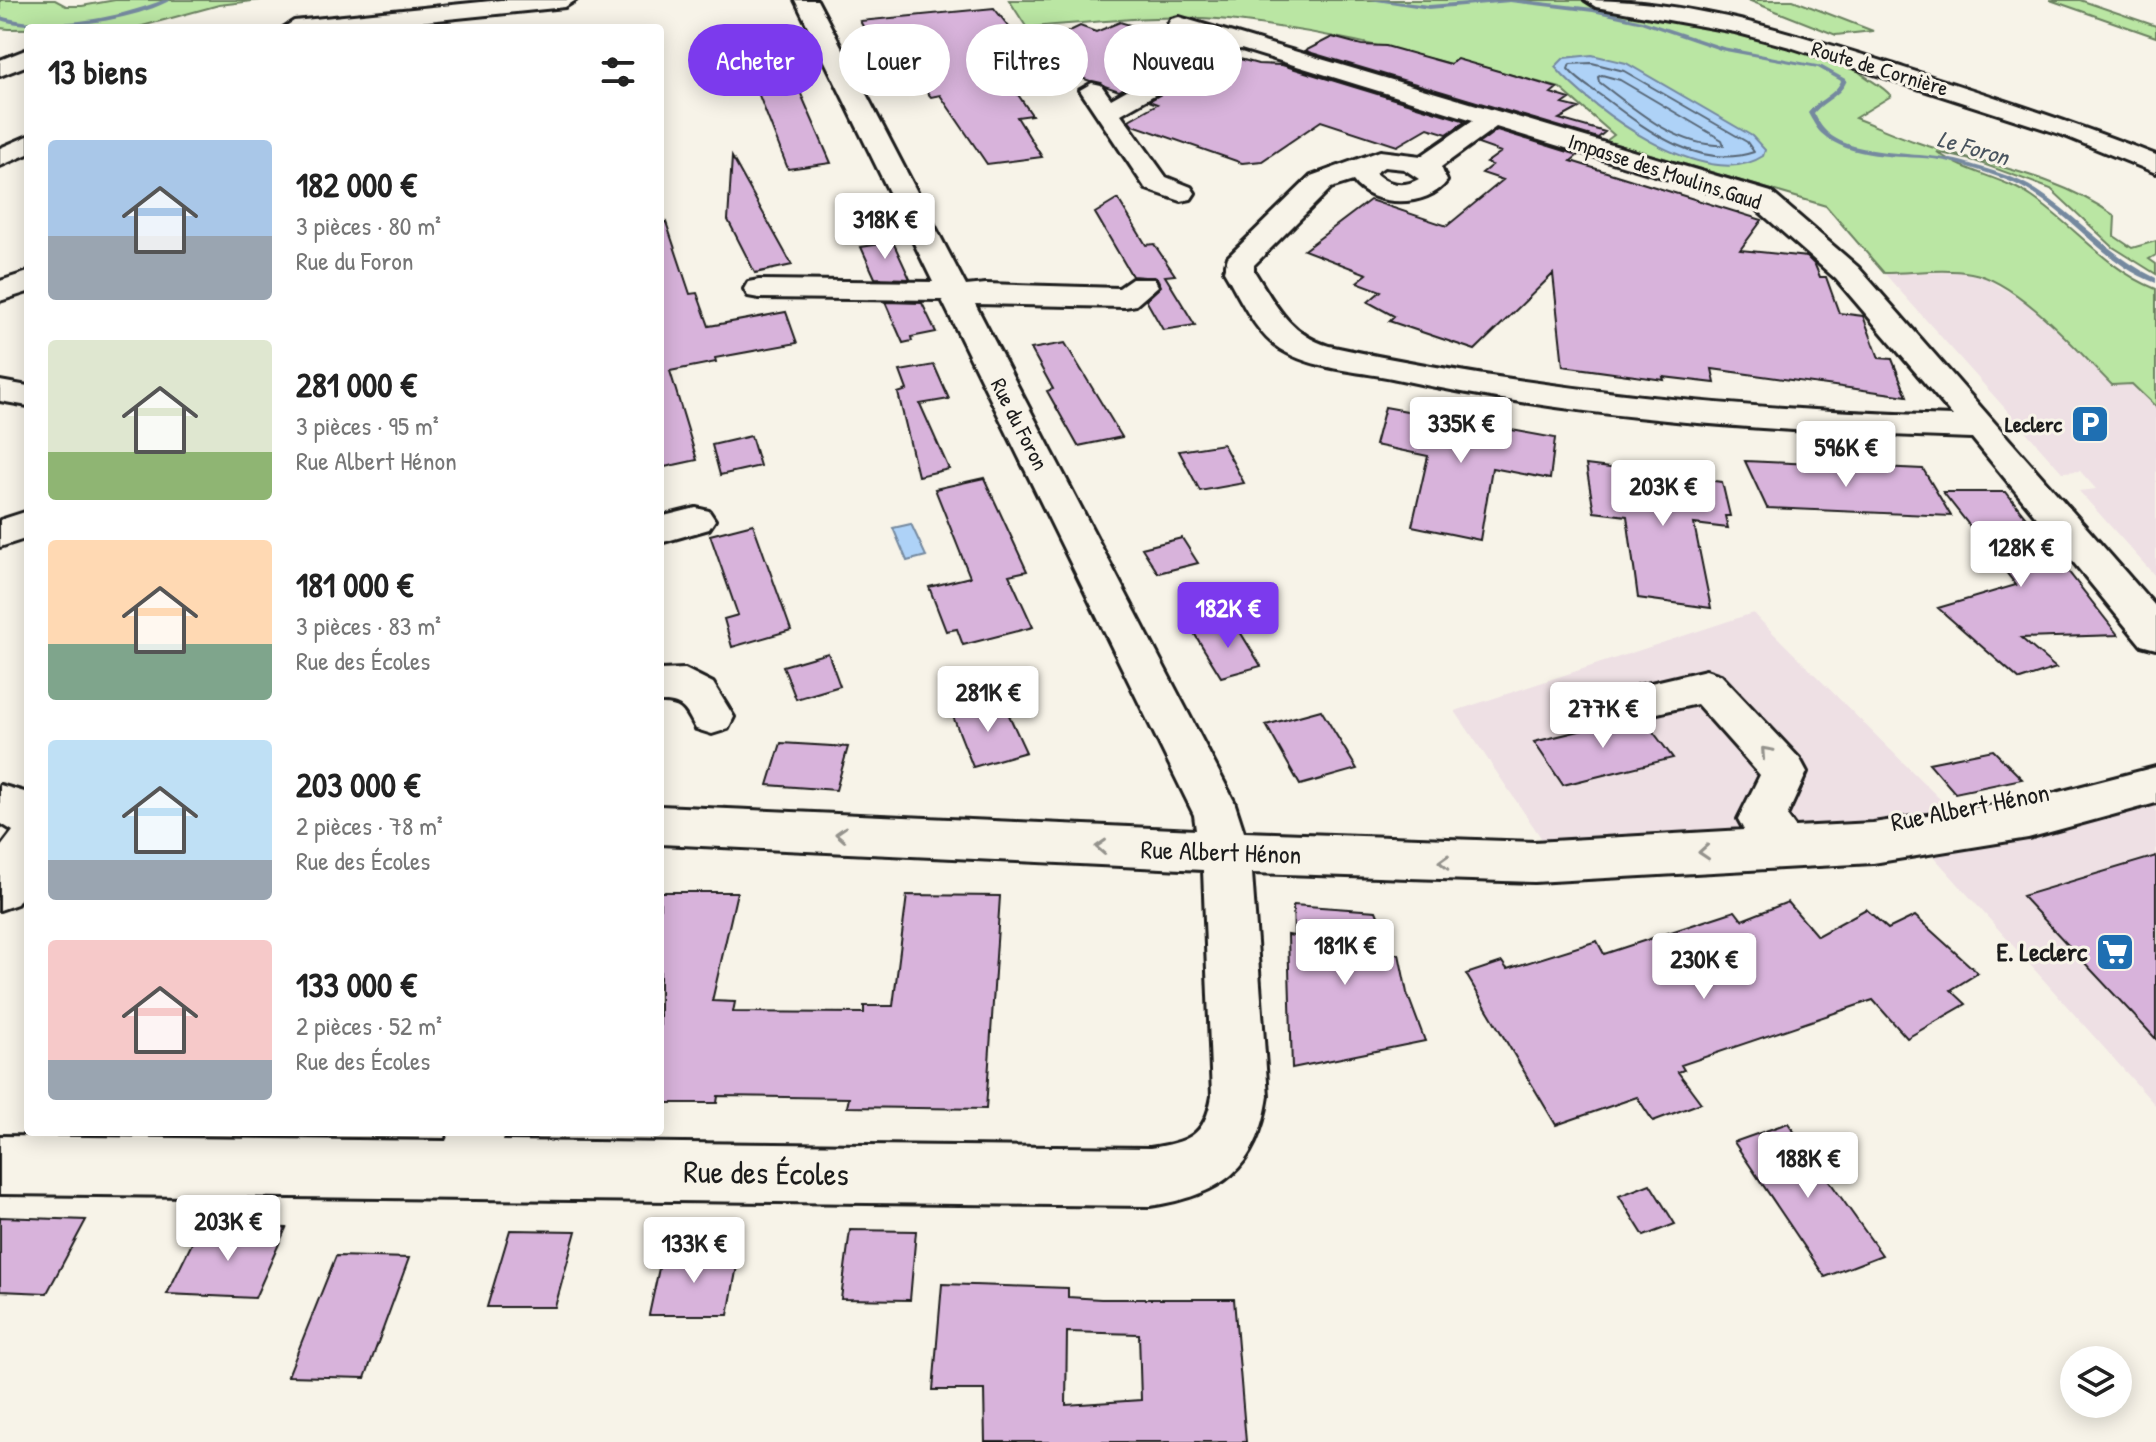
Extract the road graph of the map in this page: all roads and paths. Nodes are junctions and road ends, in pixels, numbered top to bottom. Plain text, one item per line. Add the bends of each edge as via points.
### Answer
1 (565, 0) edge
2 (806, 0) edge
3 (1596, 0) edge
4 (333, 24) edge
5 (1242, 36) edge
6 (24, 58) edge
7 (0, 69) edge
8 (1109, 96) edge
9 (1493, 117) junction
10 (24, 146) edge
11 (0, 158) edge
12 (2156, 165) edge
13 (1181, 193) dead end
14 (1143, 286) dead end
15 (759, 289) dead end
16 (953, 294) junction
17 (0, 391) edge
18 (24, 395) edge
19 (1982, 428) junction
20 (696, 520) dead end
21 (24, 525) edge
22 (664, 529) edge
23 (0, 534) edge
24 (2156, 634) edge
25 (664, 686) edge
26 (1653, 698) dead end
27 (712, 717) dead end
28 (2156, 760) edge
29 (2156, 785) edge
30 (0, 804) edge
31 (24, 814) edge
32 (664, 825) edge
33 (1772, 833) junction
34 (24, 852) edge
35 (1225, 852) junction
36 (0, 889) edge
37 (471, 1151) edge
38 (0, 1165) edge

1 - 4 street
2 - 16 street, Rue du Foron
3 - 12 street, Route de Cornière via 1798,42 2044,120
5 - 9 street, Impasse des Moulins Gaud
6 - 7 street
8 - 13 street via 1100,100 1156,183
9 - 19 street, Impasse des Moulins Gaud via 1766,201 1847,273
9 - 19 street via 1423,165 1387,158 1321,182 1239,263 1239,271 1284,336 1310,349 1392,369 1589,402 1594,433 1701,445 1694,414
10 - 11 street
14 - 16 street via 1125,298
15 - 16 street
16 - 35 street, Rue du Foron via 1213,803
17 - 18 street
19 - 24 street, Impasse des Moulins Gaud
20 - 22 street
21 - 23 street
25 - 27 street via 685,685 698,694
33 -> 26 street via 1784,772 1706,686
28 - 33 street, Rue Albert Hénon via 2024,798
29 - 33 street, Rue Albert Hénon via 2028,819 1873,843
30 - 31 street
35 -> 32 street, Rue Albert Hénon
33 -> 35 street, Rue Albert Hénon via 1508,863
34 - 36 street
35 - 37 street, Rue des Écoles via 1239,1110 1218,1153 1192,1170 1150,1177
37 - 38 street, Rue des Écoles

